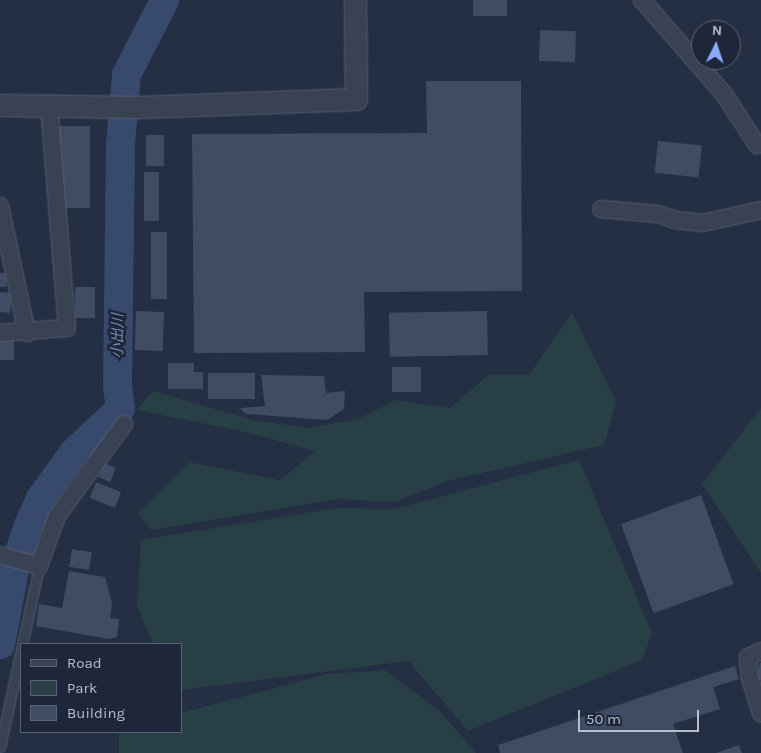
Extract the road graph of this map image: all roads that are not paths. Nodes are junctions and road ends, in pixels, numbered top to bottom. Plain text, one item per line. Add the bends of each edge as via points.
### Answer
1 (356, 0) edge
2 (642, 0) edge
3 (0, 105) edge
4 (49, 106) junction
5 (760, 148) edge
6 (0, 206) edge
7 (601, 209) dead end
8 (761, 210) edge
9 (0, 333) edge
10 (27, 333) junction
11 (124, 424) dead end
12 (3, 556) edge
13 (33, 564) junction
14 (761, 651) edge
15 (761, 713) edge
16 (0, 746) edge

1 - 4 street via 356,99 140,107
2 - 5 street via 724,94
3 - 4 street
4 - 10 street via 67,328
6 - 10 street
7 - 8 street via 658,214 675,220 703,223
9 - 10 street
11 - 13 street via 57,516
12 - 13 street
13 - 16 lane
14 - 15 street via 748,657 750,678

